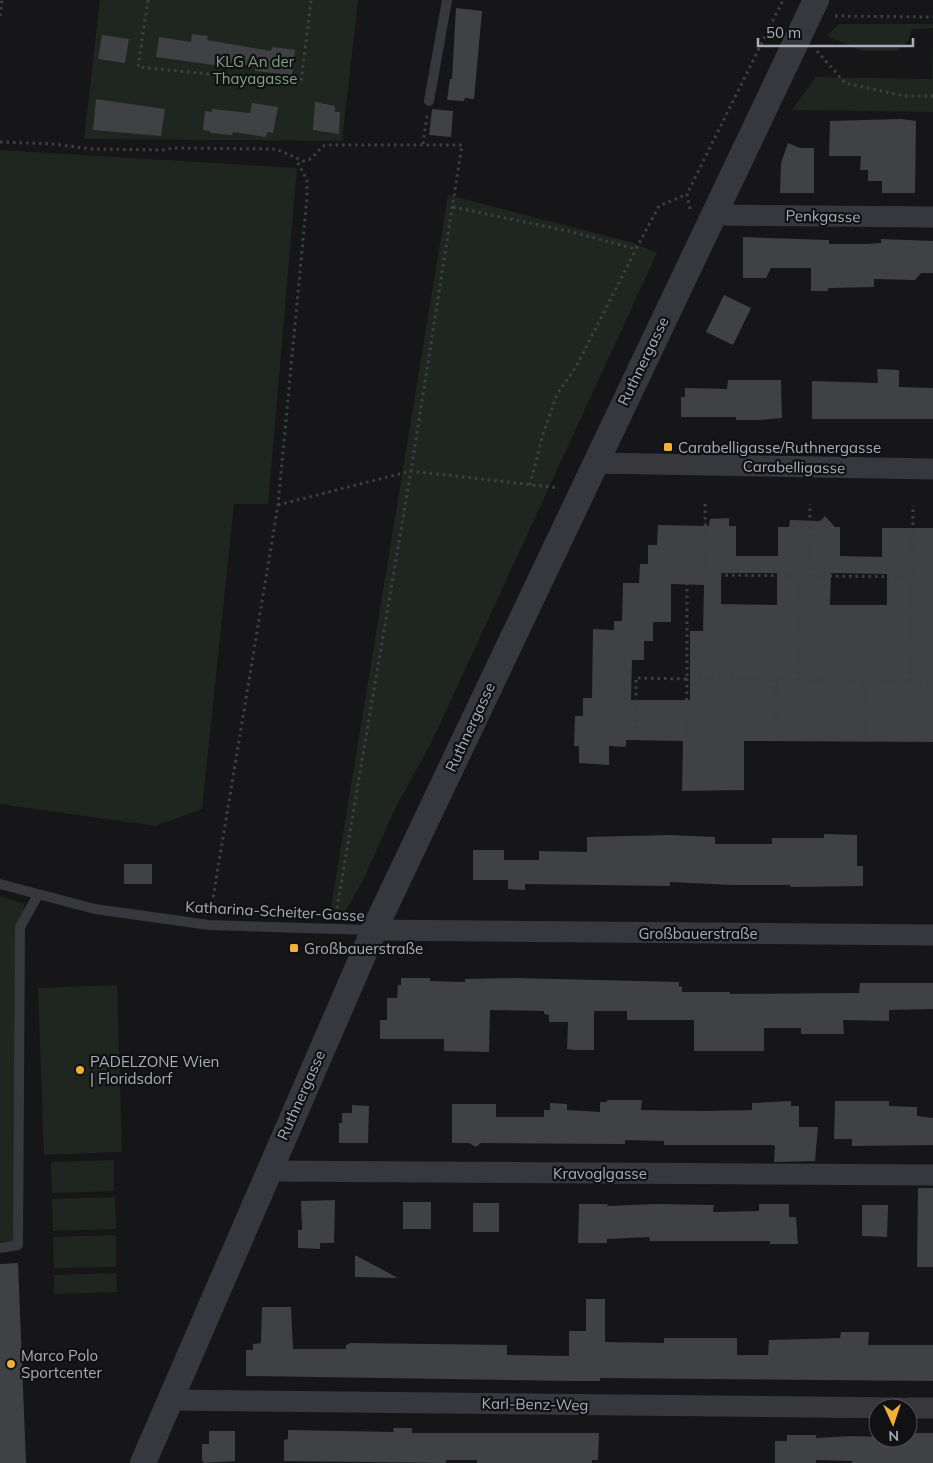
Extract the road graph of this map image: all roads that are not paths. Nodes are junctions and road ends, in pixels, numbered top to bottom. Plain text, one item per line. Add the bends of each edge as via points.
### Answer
1 (447, 0) edge
2 (824, 8) edge
3 (429, 101) road end
4 (714, 215) junction
5 (933, 217) edge
6 (595, 463) junction
7 (933, 469) edge
8 (0, 884) edge
9 (38, 895) junction
10 (374, 930) junction
11 (933, 935) edge
12 (268, 1171) junction
13 (933, 1175) edge
14 (0, 1248) edge
15 (170, 1400) junction
16 (868, 1408) edge
17 (918, 1408) edge
18 (933, 1408) edge
19 (142, 1463) edge

1 - 3 lane
2 - 4 street, Ruthnergasse
4 - 5 street, Penkgasse
4 - 6 street, Ruthnergasse
6 - 7 street, Carabelligasse
6 - 10 street, Ruthnergasse
8 - 9 lane, Katharina-Scheiter-Gasse
9 - 10 lane, Katharina-Scheiter-Gasse via 95,909 209,925
9 - 14 lane via 20,928 18,1245
10 - 11 street, Großbauerstraße
10 - 12 street, Ruthnergasse
12 - 13 street, Kravoglgasse
12 - 15 street, Ruthnergasse
15 - 16 street, Karl-Benz-Weg
15 - 19 street, Ruthnergasse
17 - 18 street

